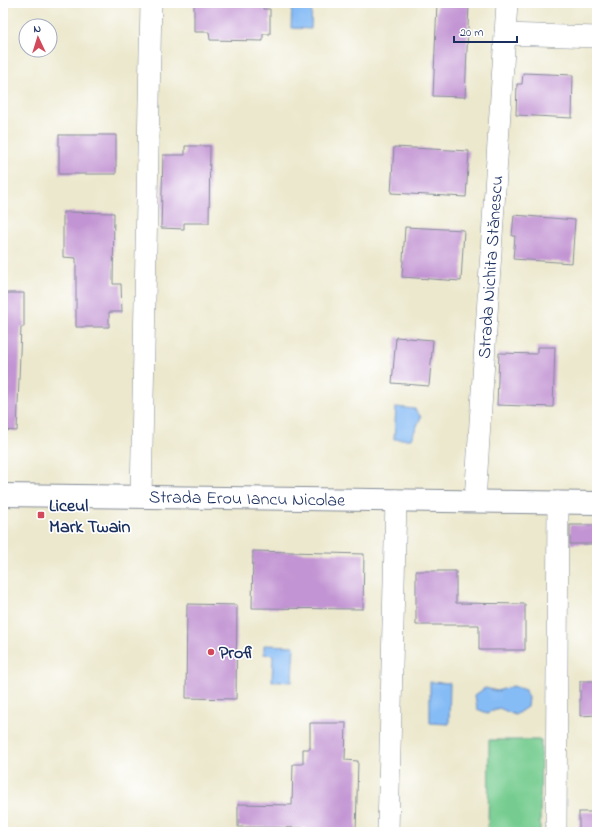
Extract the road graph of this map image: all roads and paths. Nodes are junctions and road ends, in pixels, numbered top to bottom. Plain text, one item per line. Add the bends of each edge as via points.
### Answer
1 (151, 3) edge
2 (507, 3) edge
3 (505, 34) junction
4 (597, 37) edge
5 (3, 495) edge
6 (140, 497) junction
7 (396, 500) junction
8 (475, 501) junction
9 (558, 502) junction
10 (597, 503) edge
11 (388, 832) edge
12 (556, 832) edge

1 - 6 street
2 - 3 street, Strada Nichita Stănescu
3 - 4 street
3 - 8 street, Strada Nichita Stănescu
5 - 6 street, Strada Erou Iancu Nicolae
6 - 7 street, Strada Erou Iancu Nicolae
7 - 8 street, Strada Erou Iancu Nicolae
7 - 11 street
8 - 9 street, Strada Erou Iancu Nicolae
9 - 10 street, Strada Erou Iancu Nicolae
9 - 12 street

